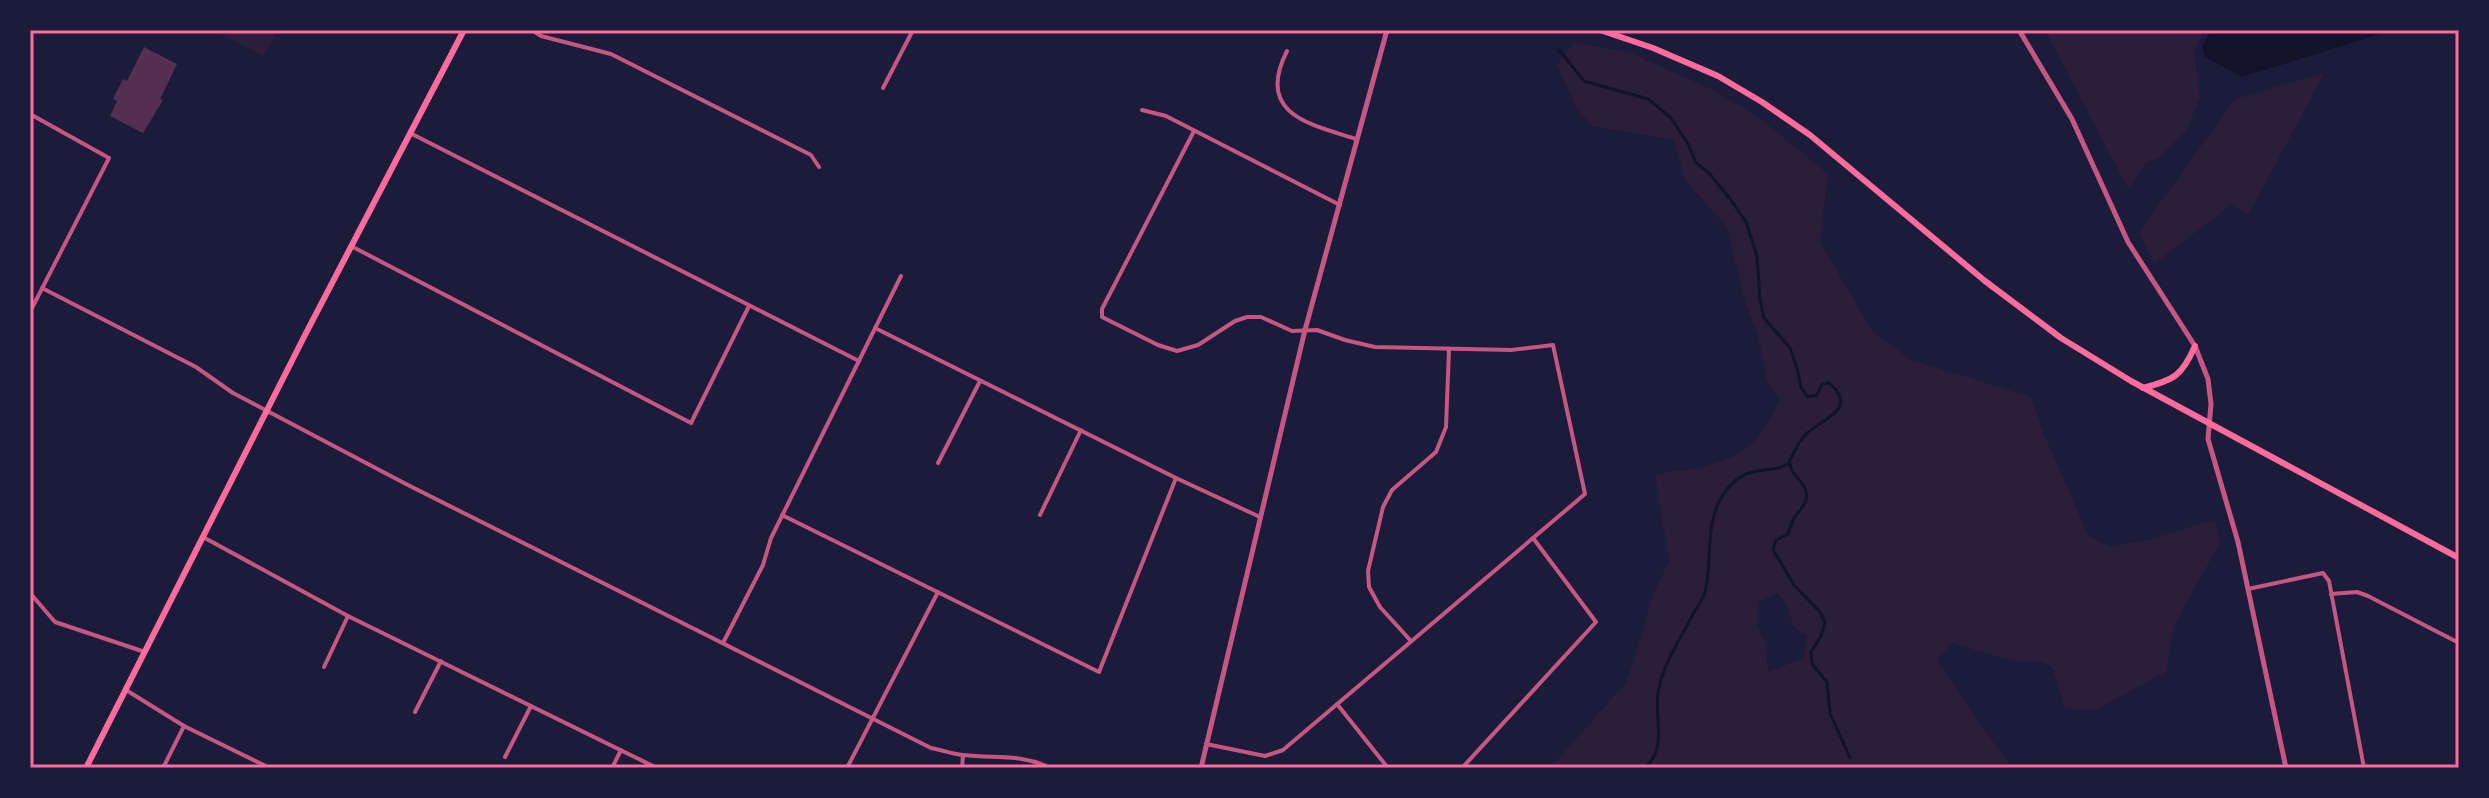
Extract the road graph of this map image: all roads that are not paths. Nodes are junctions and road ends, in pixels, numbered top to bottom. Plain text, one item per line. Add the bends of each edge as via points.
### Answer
1 (464, 30) edge
2 (532, 30) edge
3 (913, 30) edge
4 (1387, 30) edge
5 (1600, 30) edge
6 (2019, 30) edge
7 (1287, 51) dead end
8 (883, 88) dead end
9 (1142, 110) dead end
10 (30, 114) edge
11 (1194, 131) junction
12 (410, 133) junction
13 (1359, 140) junction
14 (819, 167) dead end
15 (1340, 205) junction
16 (351, 246) junction
17 (901, 276) dead end
18 (42, 288) junction
19 (749, 306) junction
20 (30, 312) edge
21 (875, 328) junction
22 (1305, 330) junction
23 (2195, 346) junction
24 (1449, 349) junction
25 (859, 361) junction
26 (980, 381) junction
27 (2143, 388) junction
28 (267, 410) junction
29 (2208, 423) junction
30 (1081, 430) junction
31 (938, 463) dead end
32 (1176, 478) junction
33 (782, 515) junction
34 (1040, 515) dead end
35 (1260, 517) junction
36 (203, 537) junction
37 (1533, 538) junction
38 (2459, 558) edge
39 (2248, 589) junction
40 (938, 592) junction
41 (30, 593) edge
42 (2331, 594) junction
43 (348, 616) junction
44 (1411, 641) junction
45 (723, 643) junction
46 (2459, 643) edge
47 (145, 652) junction
48 (441, 661) junction
49 (324, 667) dead end
50 (126, 690) junction
51 (1337, 704) junction
52 (531, 706) junction
53 (415, 712) dead end
54 (872, 718) junction
55 (184, 726) junction
56 (1206, 744) junction
57 (621, 750) junction
58 (963, 755) junction
59 (505, 757) dead end
60 (86, 768) edge
61 (163, 768) edge
62 (270, 768) edge
63 (612, 768) edge
64 (657, 768) edge
65 (847, 768) edge
66 (962, 768) edge
67 (1051, 768) edge
68 (1201, 768) edge
69 (1388, 768) edge
70 (1462, 768) edge
71 (2286, 768) edge
72 (2364, 768) edge

1 - 12 main road
2 - 14 street via 611,54 811,155
3 - 8 street
4 - 13 street
5 - 27 main road via 1718,76 1762,102 1810,135 1985,281 2061,338
6 - 23 street via 2072,119 2128,242
7 - 13 street via 1277,81 1285,107 1304,122
9 - 11 street
10 - 18 street via 109,158
11 - 15 street
11 - 22 street via 1102,317 1177,351 1247,317
12 - 16 main road
12 - 19 street
13 - 15 street
15 - 22 street
16 - 19 street via 691,423
16 - 28 main road
17 - 21 street
18 - 20 street
18 - 28 street
19 - 25 street
21 - 25 street
21 - 26 street
22 - 24 street via 1375,347
22 - 35 street
23 - 27 main road via 2175,377
23 - 29 street via 2208,379
24 - 37 street via 1553,345 1585,494
24 - 44 street via 1446,427 1436,452 1392,490 1368,571 1369,587 1380,607
25 - 33 street
26 - 30 street
26 - 31 street
27 - 29 main road
28 - 36 main road
28 - 45 street
29 - 38 main road
29 - 39 street
30 - 32 street
30 - 34 street
32 - 35 street
32 - 40 street via 1099,672
33 - 40 street
33 - 45 street
35 - 56 street
36 - 43 street
36 - 47 main road
37 - 44 street
37 - 70 street via 1596,622
39 - 42 street via 2323,573
39 - 71 street
40 - 54 street
41 - 47 street via 55,622
42 - 46 street via 2368,596
42 - 72 street
43 - 48 street
43 - 49 street
44 - 51 street
45 - 54 street
47 - 50 main road
48 - 52 street
48 - 53 street
50 - 55 street
50 - 60 main road
51 - 56 street via 1283,750 1265,756
51 - 69 street
52 - 57 street
52 - 59 street
54 - 58 street via 931,748
54 - 65 street
55 - 61 street
55 - 62 street
56 - 68 street
57 - 63 street
57 - 64 street
58 - 66 street
58 - 67 street via 1008,755

